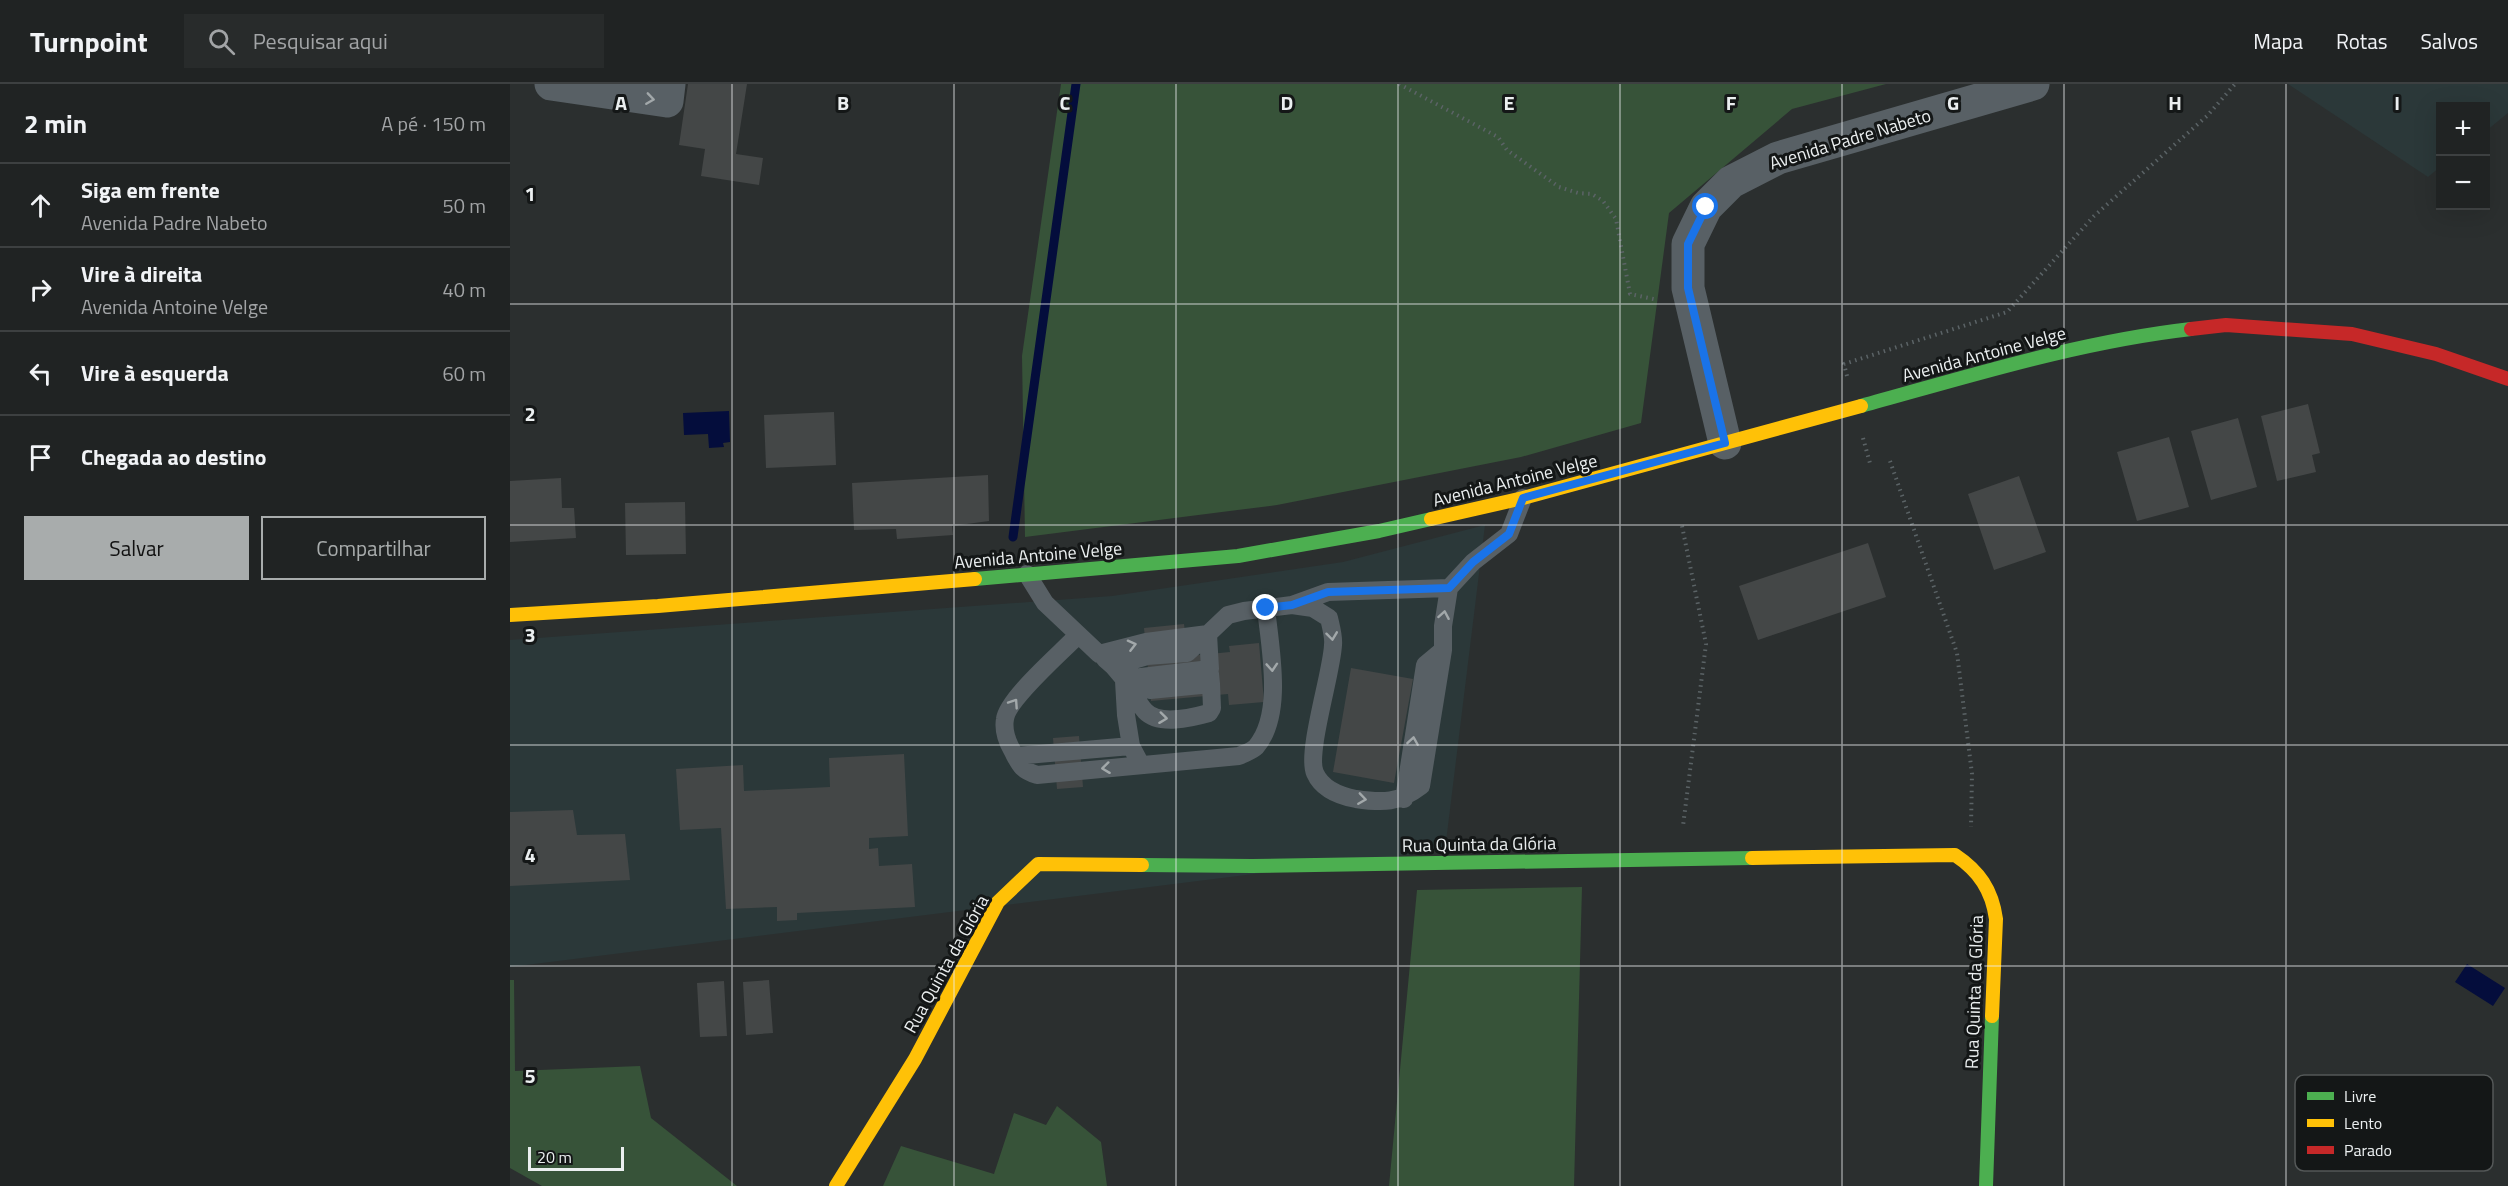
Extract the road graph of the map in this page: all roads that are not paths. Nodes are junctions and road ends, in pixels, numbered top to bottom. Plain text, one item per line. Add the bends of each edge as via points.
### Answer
1 (551, 84) edge
2 (669, 84) edge
3 (2033, 84) edge
4 (2508, 379) edge
5 (1725, 443) junction
6 (1523, 498) junction
7 (1027, 574) junction
8 (1449, 588) junction
9 (1292, 605) junction
10 (1266, 608) junction
11 (510, 615) edge
12 (1208, 633) junction
13 (1078, 635) junction
14 (1099, 654) junction
15 (1118, 673) junction
16 (1211, 676) junction
17 (1131, 746) junction
18 (1015, 756) junction
19 (1141, 765) junction
20 (836, 1186) edge
21 (1986, 1186) edge

1 -> 2 street via 667,101
3 - 5 street, Avenida Padre Nabeto via 1778,158 1731,182 1706,207 1688,244 1688,288
4 - 5 main road, Avenida Antoine Velge via 2436,354 2352,334 2226,325 2139,335 2051,354
5 - 6 main road, Avenida Antoine Velge
6 - 7 main road, Avenida Antoine Velge via 1379,531 1238,556
6 - 8 lane via 1509,534 1473,562
7 - 11 main road, Avenida Antoine Velge
7 - 13 lane via 1045,603
8 - 9 lane via 1328,592
9 -> 8 lane via 1313,608 1329,618 1334,644 1314,772 1327,789 1383,802 1404,798 1421,786
9 - 10 lane
10 - 12 lane via 1228,615
10 -> 19 lane via 1272,707 1265,733 1254,749 1239,756
14 -> 12 lane
12 - 15 lane via 1187,653 1147,656
12 - 16 lane
13 - 14 lane
18 -> 13 lane via 1007,741 1005,718 1014,699
14 - 15 lane
15 - 16 lane
15 -> 16 lane via 1146,712 1158,719 1209,713
15 - 17 lane
17 - 18 lane
17 - 19 lane
19 -> 18 lane via 1037,776 1024,770
20 - 21 main road, Rua Quinta da Glória via 915,1059 998,902 1038,864 1252,866 1955,855 1970,864 1989,887 1995,903

